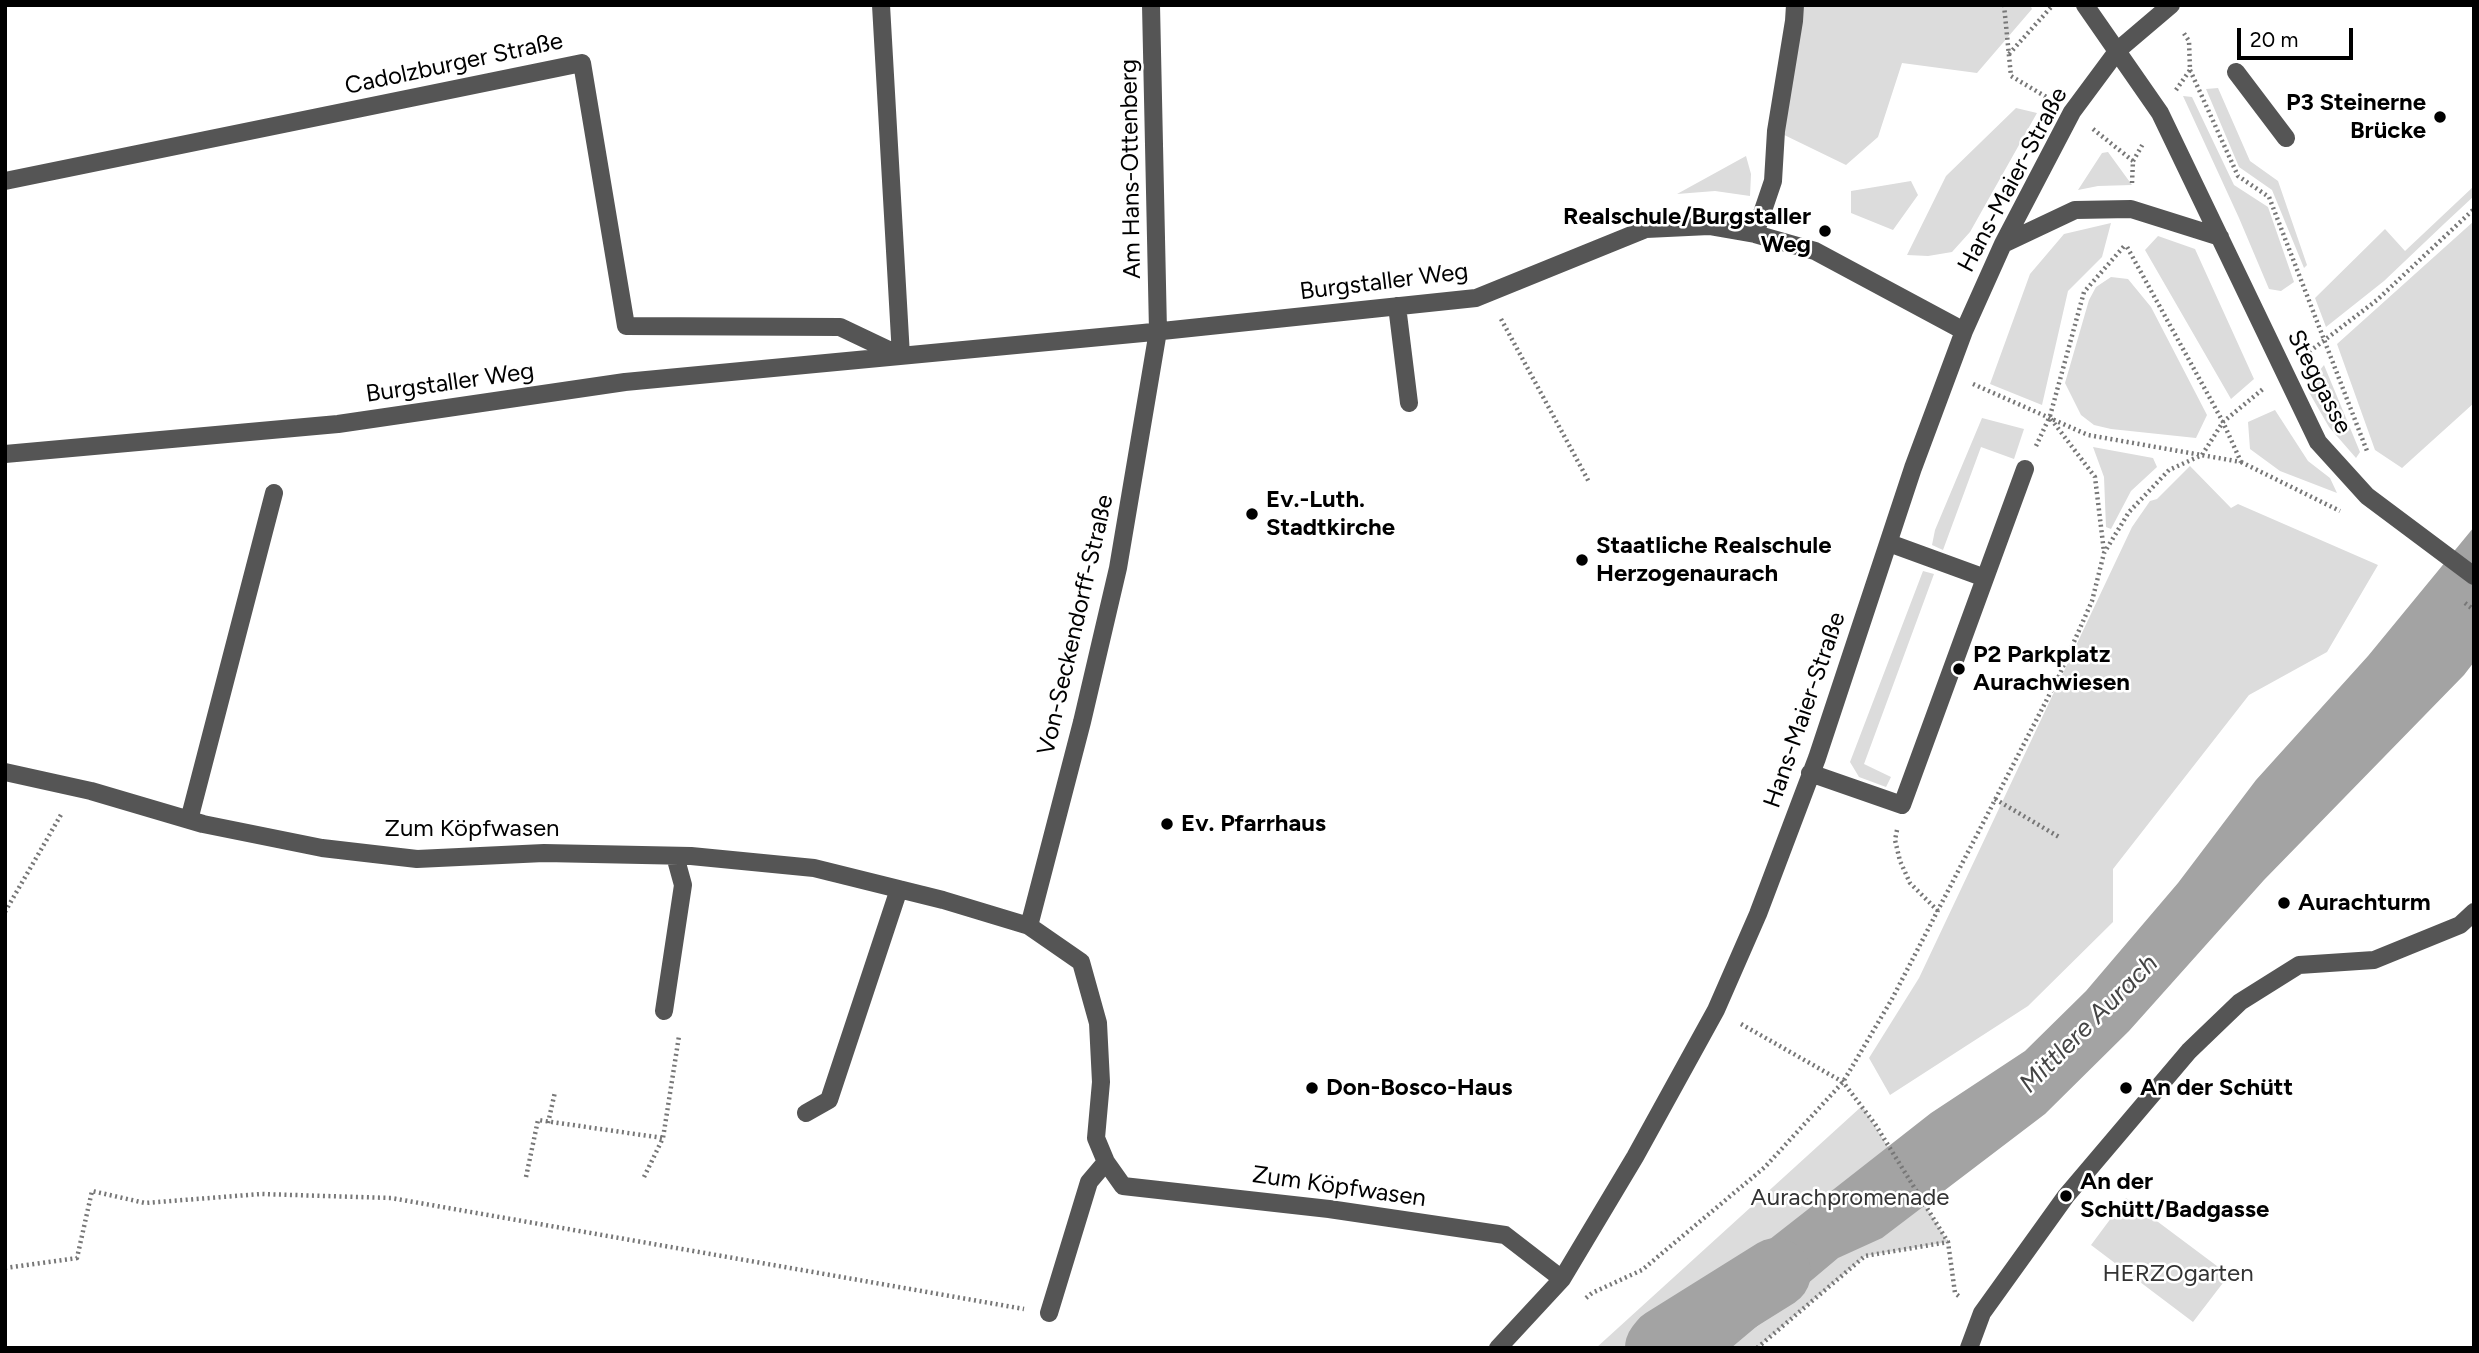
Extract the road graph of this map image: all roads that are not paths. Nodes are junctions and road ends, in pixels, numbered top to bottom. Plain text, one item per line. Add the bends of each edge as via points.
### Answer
1 (881, 5) edge
2 (1151, 5) edge
3 (1795, 5) edge
4 (2085, 5) edge
5 (2168, 8) edge
6 (2118, 50) junction
7 (2236, 72) dead end
8 (2286, 138) dead end
9 (5, 181) edge
10 (1755, 234) junction
11 (2220, 237) junction
12 (2003, 244) junction
13 (1397, 306) junction
14 (1158, 331) junction
15 (1964, 331) junction
16 (901, 356) junction
17 (1409, 402) dead end
18 (5, 454) edge
19 (2025, 469) dead end
20 (274, 493) dead end
21 (1889, 543) junction
22 (2474, 576) edge
23 (1985, 578) junction
24 (5, 772) edge
25 (1810, 773) junction
26 (189, 820) junction
27 (675, 856) junction
28 (899, 889) junction
29 (2474, 912) edge
30 (1028, 926) junction
31 (664, 1011) road end
32 (806, 1113) dead end
33 (1107, 1162) junction
34 (1562, 1279) junction
35 (1048, 1313) road end
36 (1498, 1348) edge
37 (1969, 1348) edge

1 - 16 street
2 - 14 street, Am Hans-Ottenberg
3 - 10 street via 1773,181
4 - 6 street, Steggasse
5 - 6 street, Hans-Maier-Straße
6 - 11 street, Steggasse via 2160,113
6 - 12 street, Hans-Maier-Straße via 2072,112
7 - 8 street
9 - 16 street, Cadolzburger Straße via 582,63 626,326 840,327
10 - 13 street, Burgstaller Weg via 1709,226 1646,229 1476,298
10 - 15 street, Burgstaller Weg via 1815,251
11 - 12 street via 2131,209 2076,209
11 - 22 street, Steggasse via 2318,442 2367,496
12 - 15 street, Hans-Maier-Straße
13 - 14 street, Burgstaller Weg
13 - 17 street
14 - 16 street, Burgstaller Weg
14 - 30 street, Von-Seckendorff-Straße via 1118,568
15 - 21 street, Hans-Maier-Straße
16 - 18 street, Burgstaller Weg via 625,382 338,424
19 - 23 street
20 - 26 street
21 - 23 street
21 - 25 street, Hans-Maier-Straße
23 - 25 street via 1902,805
24 - 26 street, Zum Köpfwasen
25 - 34 street, Hans-Maier-Straße via 1758,914 1716,1010
26 - 27 street, Zum Köpfwasen via 322,848 417,859 544,853
27 - 28 street, Zum Köpfwasen via 814,868
27 - 31 street via 683,885
28 - 30 street, Zum Köpfwasen
28 - 32 street via 828,1100
29 - 37 street via 2460,925 2374,960 2298,965 2239,1002 2189,1051 2066,1196 1982,1313
30 - 33 street, Zum Köpfwasen via 1081,962 1098,1023 1101,1082 1096,1138
33 - 34 street, Zum Köpfwasen via 1123,1186 1505,1235
33 - 35 street via 1089,1182
34 - 36 street, Hans-Maier-Straße

